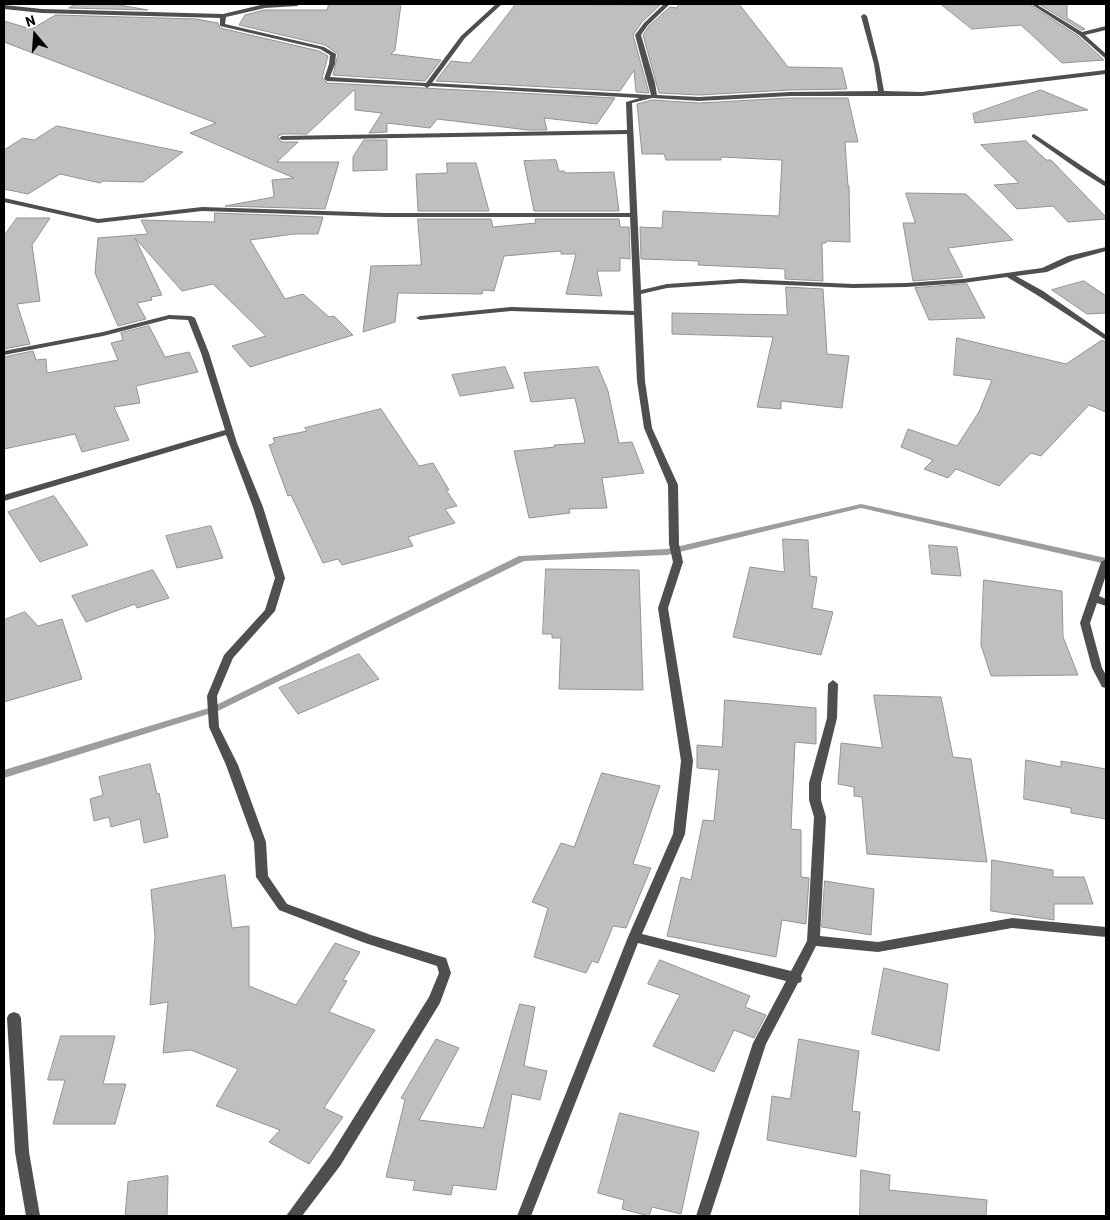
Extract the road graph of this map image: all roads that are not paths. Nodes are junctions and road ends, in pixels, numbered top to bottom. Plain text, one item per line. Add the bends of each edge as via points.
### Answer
1 (298, 4) edge
2 (499, 4) edge
3 (667, 4) edge
4 (1033, 4) edge
5 (4, 8) edge
6 (223, 16) junction
7 (864, 16) dead end
8 (1106, 28) edge
9 (1081, 34) junction
10 (1106, 57) edge
11 (1106, 72) edge
12 (427, 86) junction
13 (881, 92) junction
14 (654, 96) junction
15 (630, 132) junction
16 (1034, 136) dead end
17 (282, 138) dead end
18 (1106, 185) edge
19 (4, 200) edge
20 (634, 215) junction
21 (1106, 249) edge
22 (1010, 276) junction
23 (637, 293) junction
24 (638, 313) junction
25 (420, 318) dead end
26 (1106, 338) edge
27 (4, 353) edge
28 (229, 431) junction
29 (4, 498) edge
30 (1105, 565) edge
31 (1093, 597) junction
32 (1106, 603) edge
33 (833, 684) dead end
34 (1106, 684) edge
35 (1106, 932) edge
36 (634, 937) junction
37 (813, 941) junction
38 (796, 978) junction
39 (14, 1018) dead end
40 (33, 1216) edge
41 (293, 1216) edge
42 (524, 1216) edge
43 (703, 1216) edge

1 - 6 street via 264,6
2 - 12 street via 462,37
3 - 14 street via 638,34
4 - 9 street
5 - 6 street
6 - 12 street via 222,25 322,48 333,54 327,79
7 - 13 street via 880,76
8 - 9 street
9 - 10 street
11 - 13 street via 922,94
12 - 14 street
13 - 14 street via 699,99
14 - 15 street via 630,102
15 - 17 street
15 - 20 street
16 - 18 street
19 - 20 street via 98,221 202,209 385,215
20 - 23 street
21 - 22 street via 1071,258 1044,270
22 - 23 street via 853,286 741,281 667,286
22 - 26 street
23 - 24 street
24 - 25 street via 511,309
24 - 36 street via 641,381 648,428 673,486 674,544 678,562 663,608 688,761 679,834
27 - 28 street via 103,334 169,317 191,318
28 - 29 street
28 - 41 street via 258,506 280,578 270,611 228,657 212,696 214,727 232,765 260,842 262,877 283,907 442,962 445,973 435,999 335,1161
30 - 31 street
31 - 32 street
31 - 34 street via 1085,623 1097,668
33 - 37 street via 832,718 815,783 820,817
35 - 37 street via 1012,923 878,947
36 - 38 street
36 - 42 street
37 - 38 street
38 - 43 street via 760,1043
39 - 40 street via 22,1152

